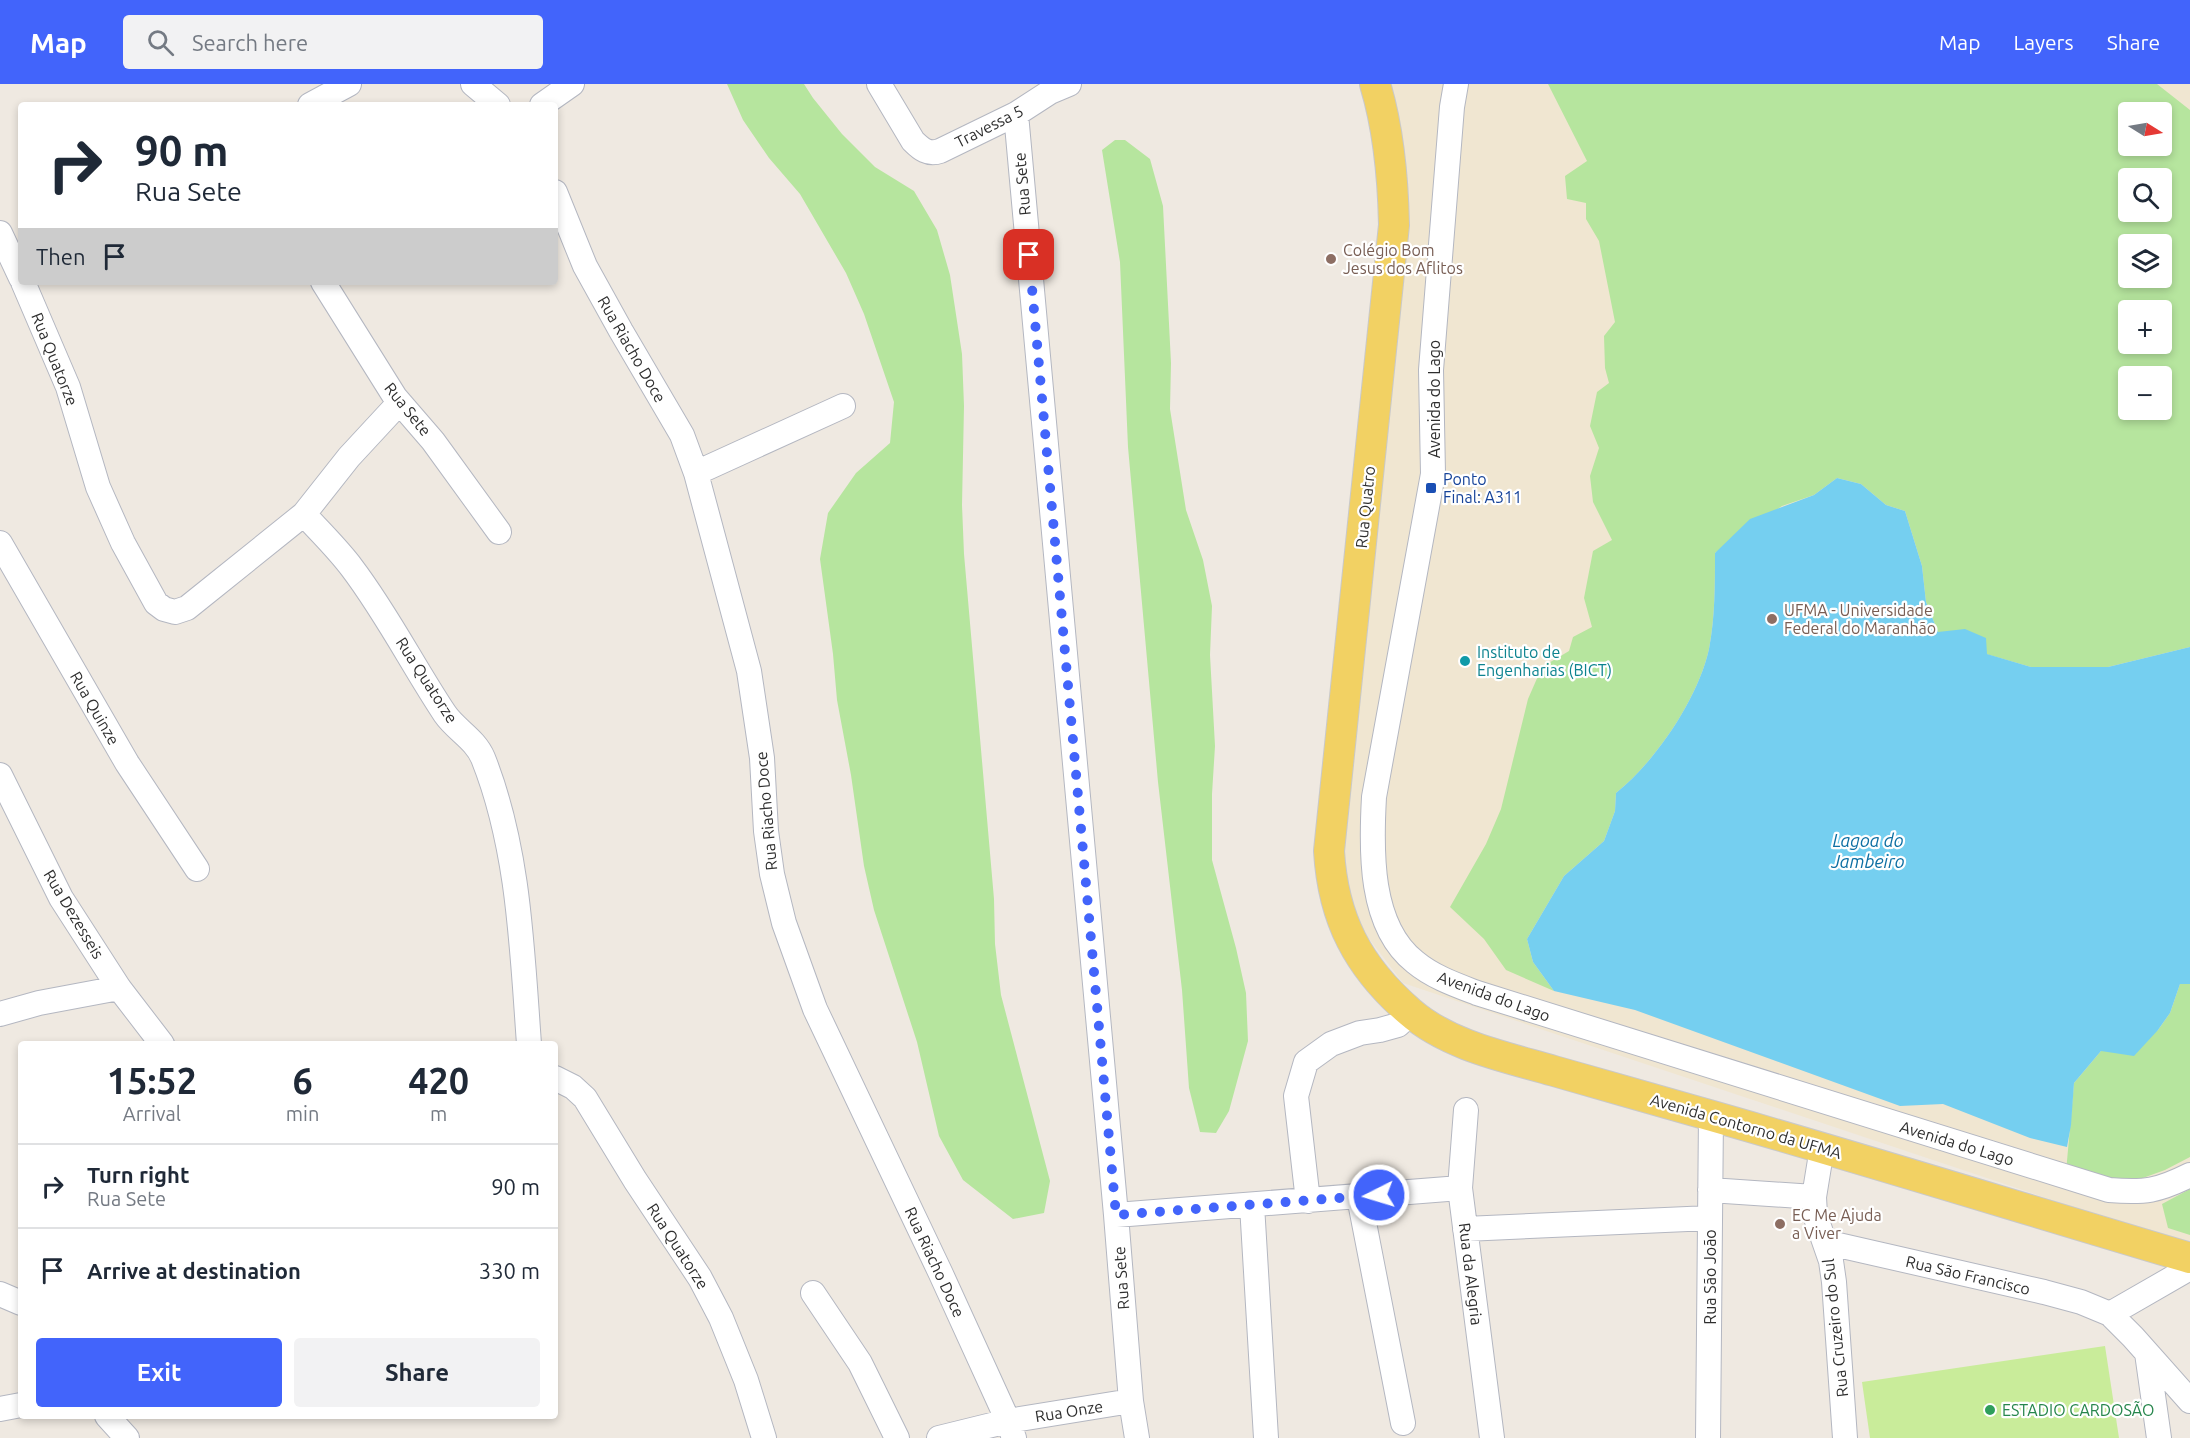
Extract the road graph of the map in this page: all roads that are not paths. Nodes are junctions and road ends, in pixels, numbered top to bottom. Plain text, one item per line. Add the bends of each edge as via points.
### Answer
1 (349, 84) edge
2 (473, 84) edge
3 (572, 84) edge
4 (879, 84) edge
5 (1375, 84) edge
6 (1456, 84) edge
7 (1055, 87) edge
8 (316, 102) edge
9 (494, 102) edge
10 (546, 102) edge
11 (1016, 114) junction
12 (558, 199) edge
13 (0, 233) edge
14 (18, 271) edge
15 (24, 285) edge
16 (325, 285) edge
17 (399, 403) junction
18 (843, 406) dead end
19 (696, 473) junction
20 (304, 514) junction
21 (499, 532) dead end
22 (0, 543) edge
23 (0, 775) edge
24 (197, 869) dead end
25 (1345, 929) joint
26 (119, 988) junction
27 (1411, 1013) junction
28 (0, 1014) edge
29 (160, 1041) edge
30 (529, 1041) edge
31 (558, 1080) edge
32 (1466, 1110) dead end
33 (1711, 1115) junction
34 (1822, 1148) junction
35 (2190, 1175) edge
36 (1460, 1188) junction
37 (1710, 1190) junction
38 (1359, 1197) junction
39 (1814, 1197) junction
40 (1308, 1201) junction
41 (1252, 1205) junction
42 (1116, 1215) junction
43 (1710, 1218) junction
44 (1465, 1229) junction
45 (1825, 1242) junction
46 (2190, 1258) edge
47 (2190, 1268) edge
48 (813, 1293) dead end
49 (0, 1294) edge
50 (18, 1302) edge
51 (2110, 1314) junction
52 (2146, 1353) junction
53 (1131, 1401) junction
54 (2190, 1401) edge
55 (18, 1406) edge
56 (0, 1409) edge
57 (110, 1419) edge
58 (1403, 1423) dead end
59 (1011, 1430) edge
60 (127, 1438) edge
61 (764, 1438) edge
62 (897, 1438) edge
63 (939, 1438) edge
64 (1137, 1438) edge
65 (1266, 1438) edge
66 (1492, 1438) edge
67 (1708, 1438) edge
68 (1845, 1438) edge
69 (2158, 1438) edge

1 - 8 street
2 - 9 street
3 - 10 street
4 - 11 street, Travessa 5 via 913,141 929,153
5 - 25 main road, Rua Quatro via 1391,159 1394,225 1330,839 1330,874
6 - 35 street, Avenida do Lago via 1431,370 1433,474 1374,797 1373,869 1392,935 1413,961 1429,973 1477,993 2109,1190 2160,1189
7 - 11 street, Travessa 5
11 - 42 street, Rua Sete
12 - 19 street, Rua Riacho Doce via 585,266 682,435
13 - 14 street, Rua Quatorze
15 - 20 street, Rua Quatorze via 68,387 98,487 156,603 175,612 187,608
16 - 17 street, Rua Sete
17 - 20 street
17 - 21 street, Rua Sete via 433,441
18 - 19 street
19 - 59 street, Rua Riacho Doce via 749,671 762,758 765,831 784,923 815,1009 942,1274
20 - 30 street, Rua Quatorze via 352,568 449,720 482,755 504,821 522,954
22 - 24 street, Rua Quinze via 126,763
23 - 26 street, Rua Dezesseis via 61,898
25 - 27 main road, Avenida Contorno da UFMA via 1374,977
26 - 28 street
26 - 29 street, Rua Dezesseis
27 - 33 main road, Avenida Contorno da UFMA via 1444,1034 1488,1052
27 - 40 street via 1398,1025 1331,1044 1306,1062 1296,1096
31 - 61 street, Rua Quatorze via 585,1098 700,1278 746,1380
32 - 36 street, Rua da Alegria
33 - 34 main road, Avenida Contorno da UFMA
33 - 37 street, Rua São João
34 - 39 street, Rua Cruzeiro do Sul
34 - 46 main road, Avenida Contorno da UFMA
36 - 38 street
36 - 44 street, Rua da Alegria
37 - 39 street
37 - 43 street, Rua São João
38 - 40 street
38 - 58 street
39 - 45 street, Rua Cruzeiro do Sul via 1815,1215
40 - 41 street
41 - 42 street
41 - 65 street
42 - 53 street, Rua Sete
43 - 44 street
43 - 67 street, Rua São João
44 - 66 street, Rua da Alegria
45 - 51 street, Rua São Francisco via 2043,1292
45 - 68 street, Rua Cruzeiro do Sul via 1834,1282
47 - 51 street
48 - 62 street via 860,1363
49 - 50 street
51 - 52 street, Rua São Francisco
52 - 54 street, Rua São Francisco
52 - 69 street
53 - 59 street, Rua Onze
53 - 64 street, Rua Sete
55 - 56 street
57 - 60 street
59 - 63 street, Rua Onze

